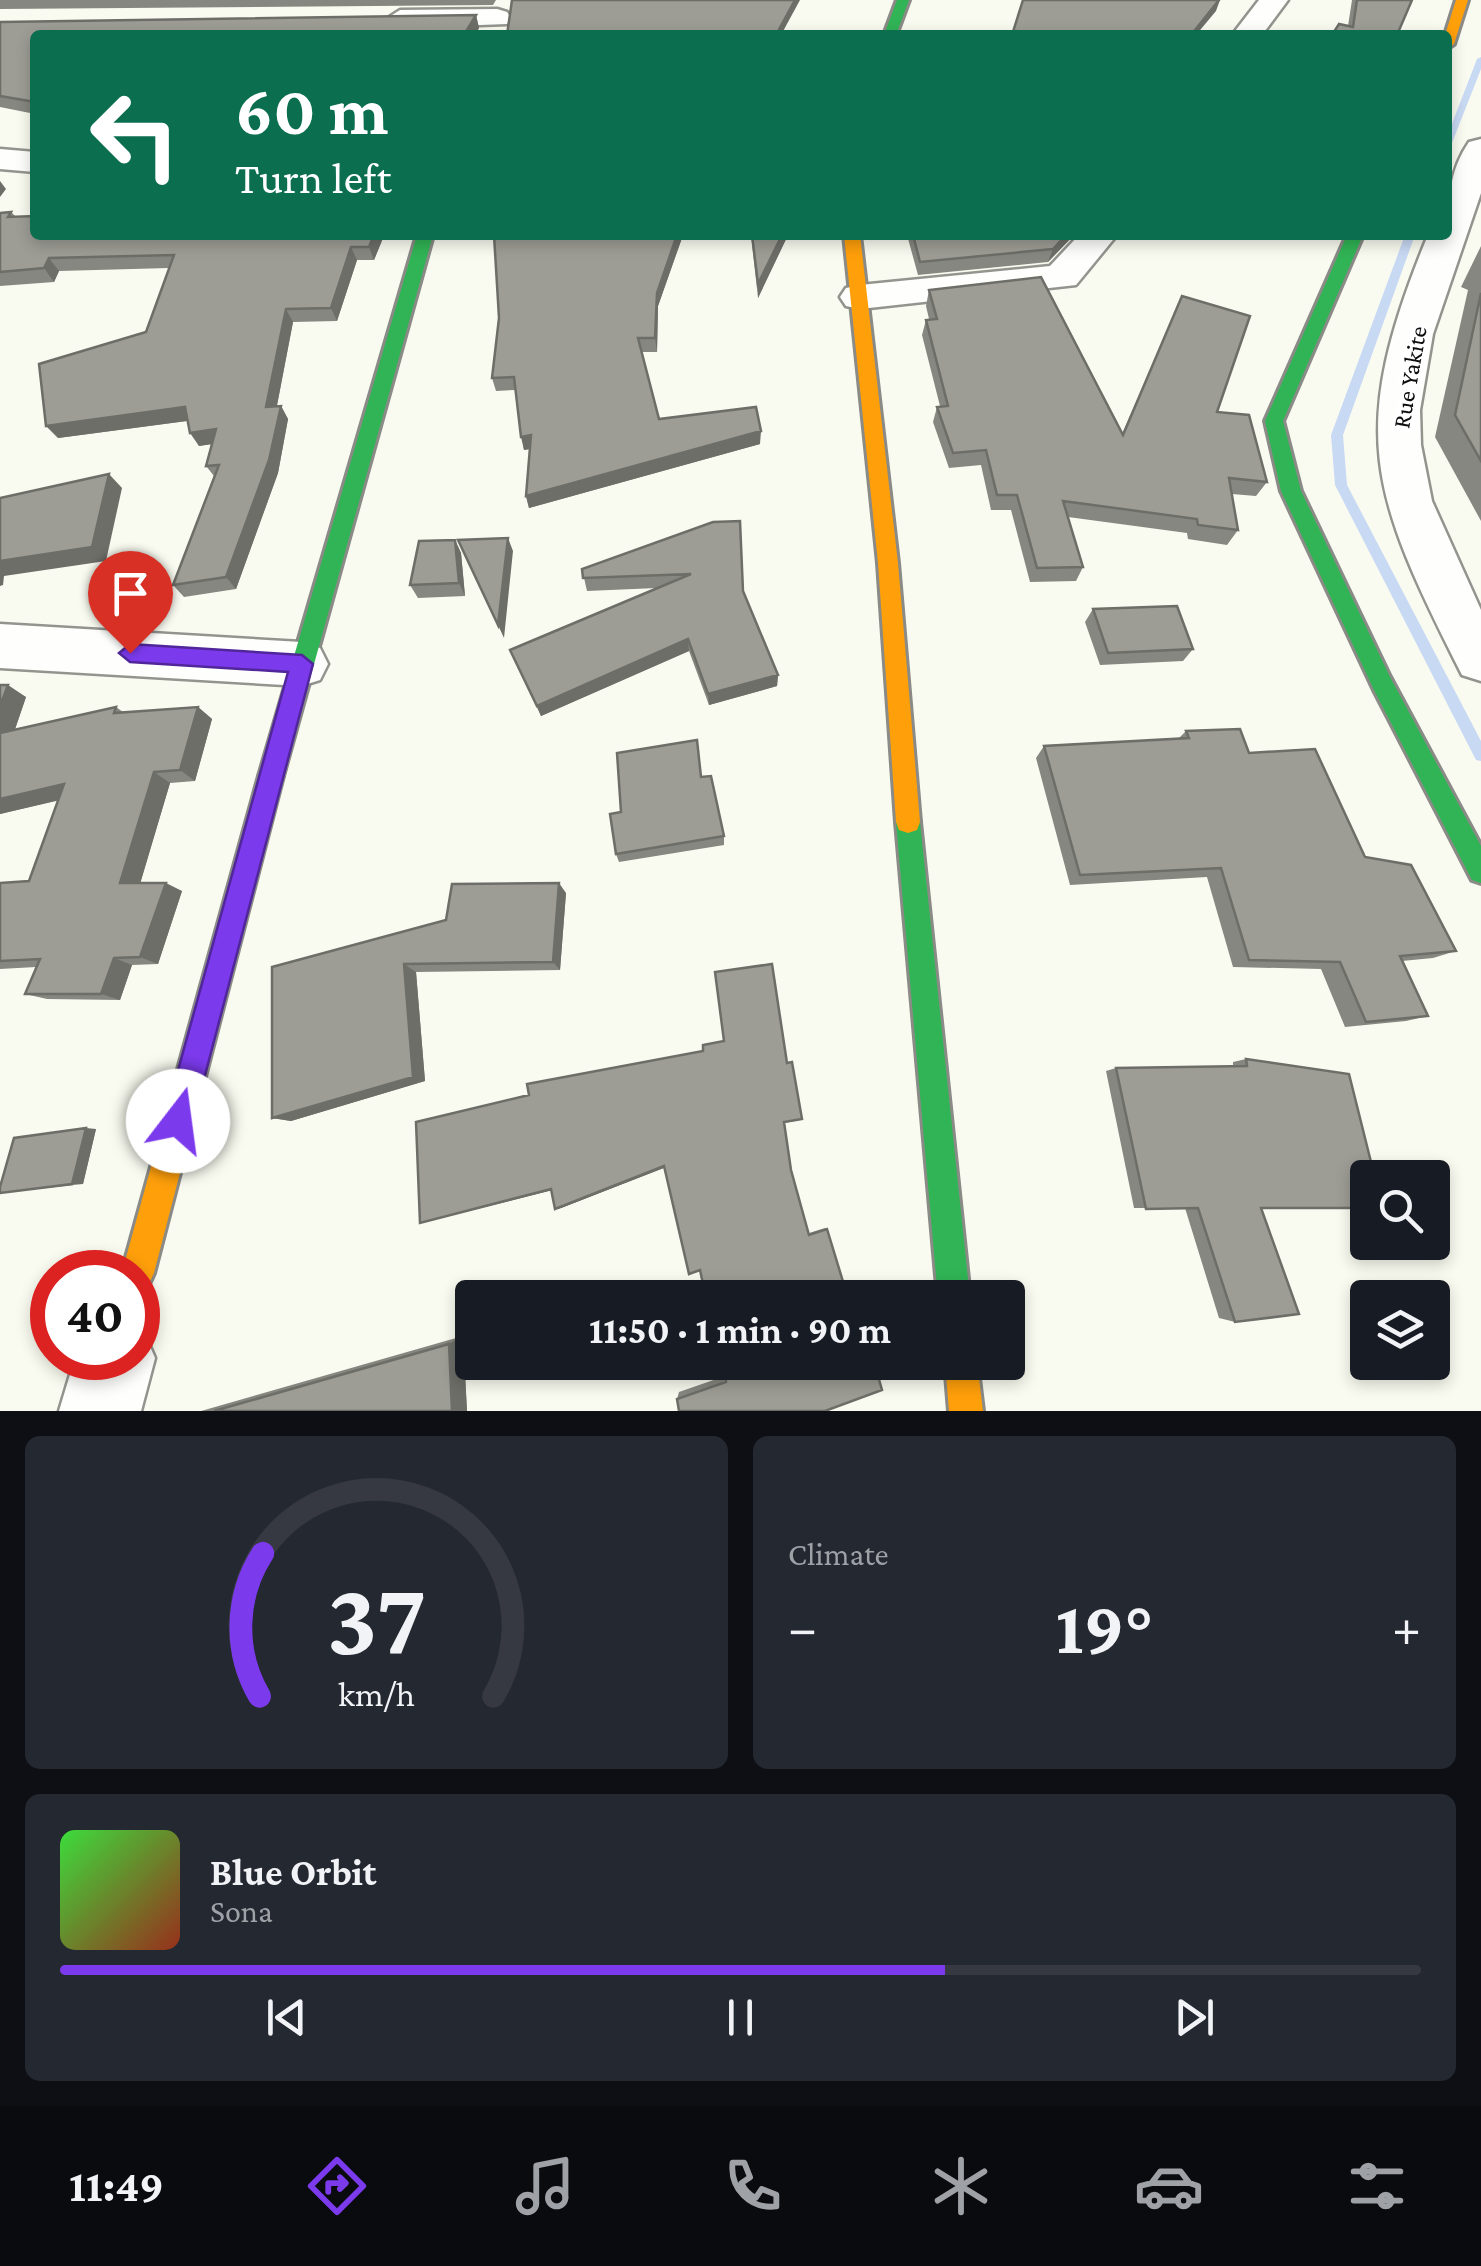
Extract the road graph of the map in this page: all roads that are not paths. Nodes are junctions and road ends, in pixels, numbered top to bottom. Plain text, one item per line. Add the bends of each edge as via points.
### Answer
1 (903, 0) edge
2 (1274, 0) edge
3 (1462, 0) edge
4 (499, 18) edge
5 (378, 19) edge
6 (892, 30) edge
7 (1251, 30) edge
8 (1452, 31) edge
9 (1481, 149) edge
10 (0, 159) edge
11 (30, 162) edge
12 (1452, 229) edge
13 (424, 240) edge
14 (853, 240) edge
15 (1096, 240) edge
16 (1353, 240) edge
17 (1448, 240) edge
18 (860, 297) junction
19 (0, 646) edge
20 (1481, 659) edge
21 (302, 664) junction
22 (1481, 870) edge
23 (144, 1250) edge
24 (952, 1280) edge
25 (109, 1380) edge
26 (963, 1380) edge
27 (100, 1411) edge
28 (966, 1411) edge

1 - 6 street
2 - 7 street
3 - 8 street
4 - 5 street
9 - 12 street, Rue Yakite
10 - 11 street
13 - 21 street
14 - 18 street
15 - 18 street via 1062,278
16 - 22 street via 1274,421 1290,491
17 - 20 street, Rue Yakite via 1416,328 1398,443 1412,510
18 - 24 street
19 - 21 street
21 - 23 street
25 - 27 street
26 - 28 street

